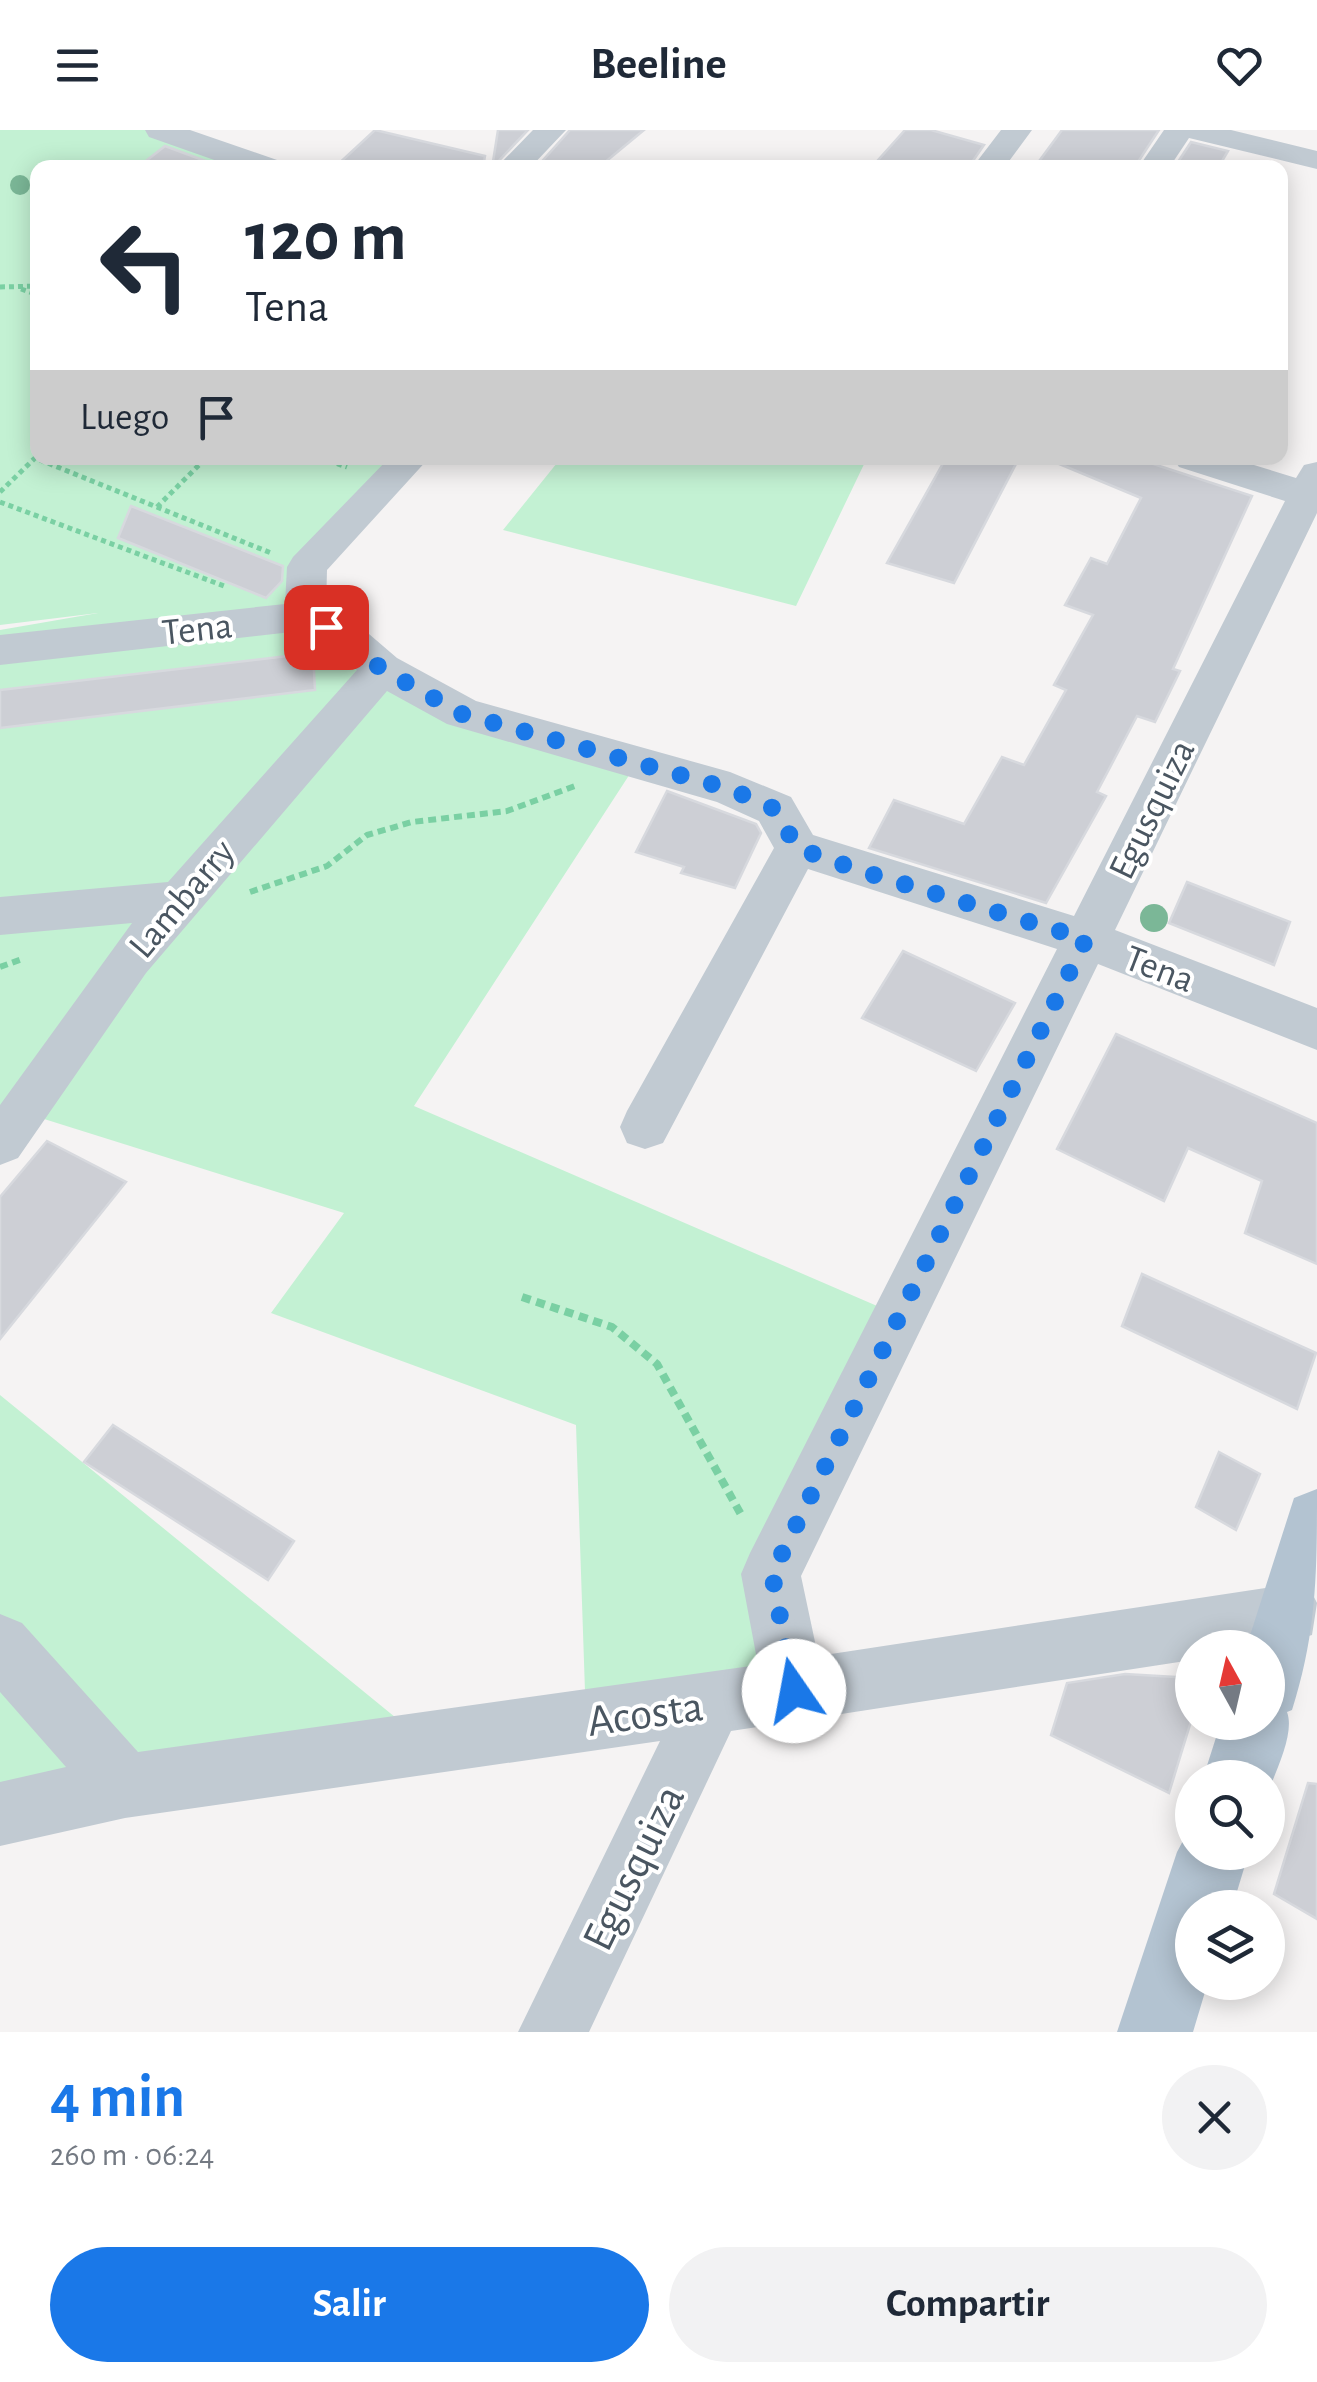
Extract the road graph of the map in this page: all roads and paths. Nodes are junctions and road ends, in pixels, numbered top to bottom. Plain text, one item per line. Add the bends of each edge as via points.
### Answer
1 (160, 130) edge
2 (551, 130) edge
3 (1017, 130) edge
4 (1180, 130) edge
5 (1193, 130) edge
6 (246, 160) edge
7 (519, 160) edge
8 (993, 160) edge
9 (1159, 160) edge
10 (1317, 160) edge
11 (15, 286) junction
12 (30, 286) edge
13 (0, 287) edge
14 (30, 292) edge
15 (30, 463) edge
16 (52, 465) edge
17 (199, 465) edge
18 (403, 465) edge
19 (1220, 465) edge
20 (1314, 489) edge
21 (0, 492) edge
22 (0, 502) edge
23 (157, 507) junction
24 (308, 567) junction
25 (305, 616) junction
26 (0, 650) edge
27 (382, 669) junction
28 (462, 714) junction
29 (342, 718) junction
30 (637, 763) junction
31 (797, 848) junction
32 (171, 908) junction
33 (0, 916) edge
34 (1086, 939) junction
35 (1317, 1029) edge
36 (644, 1127) dead end
37 (0, 1142) edge
38 (522, 1297) dead end
39 (1317, 1522) edge
40 (772, 1574) junction
41 (1291, 1614) junction
42 (1285, 1633) edge
43 (0, 1645) edge
44 (794, 1691) junction
45 (712, 1702) junction
46 (125, 1786) junction
47 (0, 1814) edge
48 (1175, 1969) edge
49 (553, 2032) edge
50 (1155, 2032) edge

1 - 6 street
2 - 7 street
3 - 8 street
4 - 9 street
5 - 10 street
11 - 12 path
11 - 13 path
11 - 14 path
15 - 21 path
16 - 23 path
17 - 23 path
18 - 24 street
19 - 20 street
20 - 34 street, Egusquiza
22 - 25 path
23 - 24 path
24 - 25 street
25 - 26 street, Tena
25 - 27 street via 346,638
27 - 28 street
27 - 29 street, Lambarry
28 - 29 street
28 - 30 street
29 - 32 street, Lambarry
30 - 31 street via 775,809
30 - 32 path via 506,812 367,834 327,866
31 - 34 street, Tena
31 - 36 street
32 - 33 street
32 - 37 street, Lambarry
34 - 35 street, Tena
34 - 40 street, Egusquiza
38 - 40 path via 612,1327 657,1364
39 - 41 main road
40 - 44 street
41 - 42 main road
41 - 44 street, Acosta
43 - 46 street
44 - 45 street, Acosta
45 - 46 street, Acosta
45 - 49 street, Egusquiza
46 - 47 street, Acosta
48 - 50 main road

